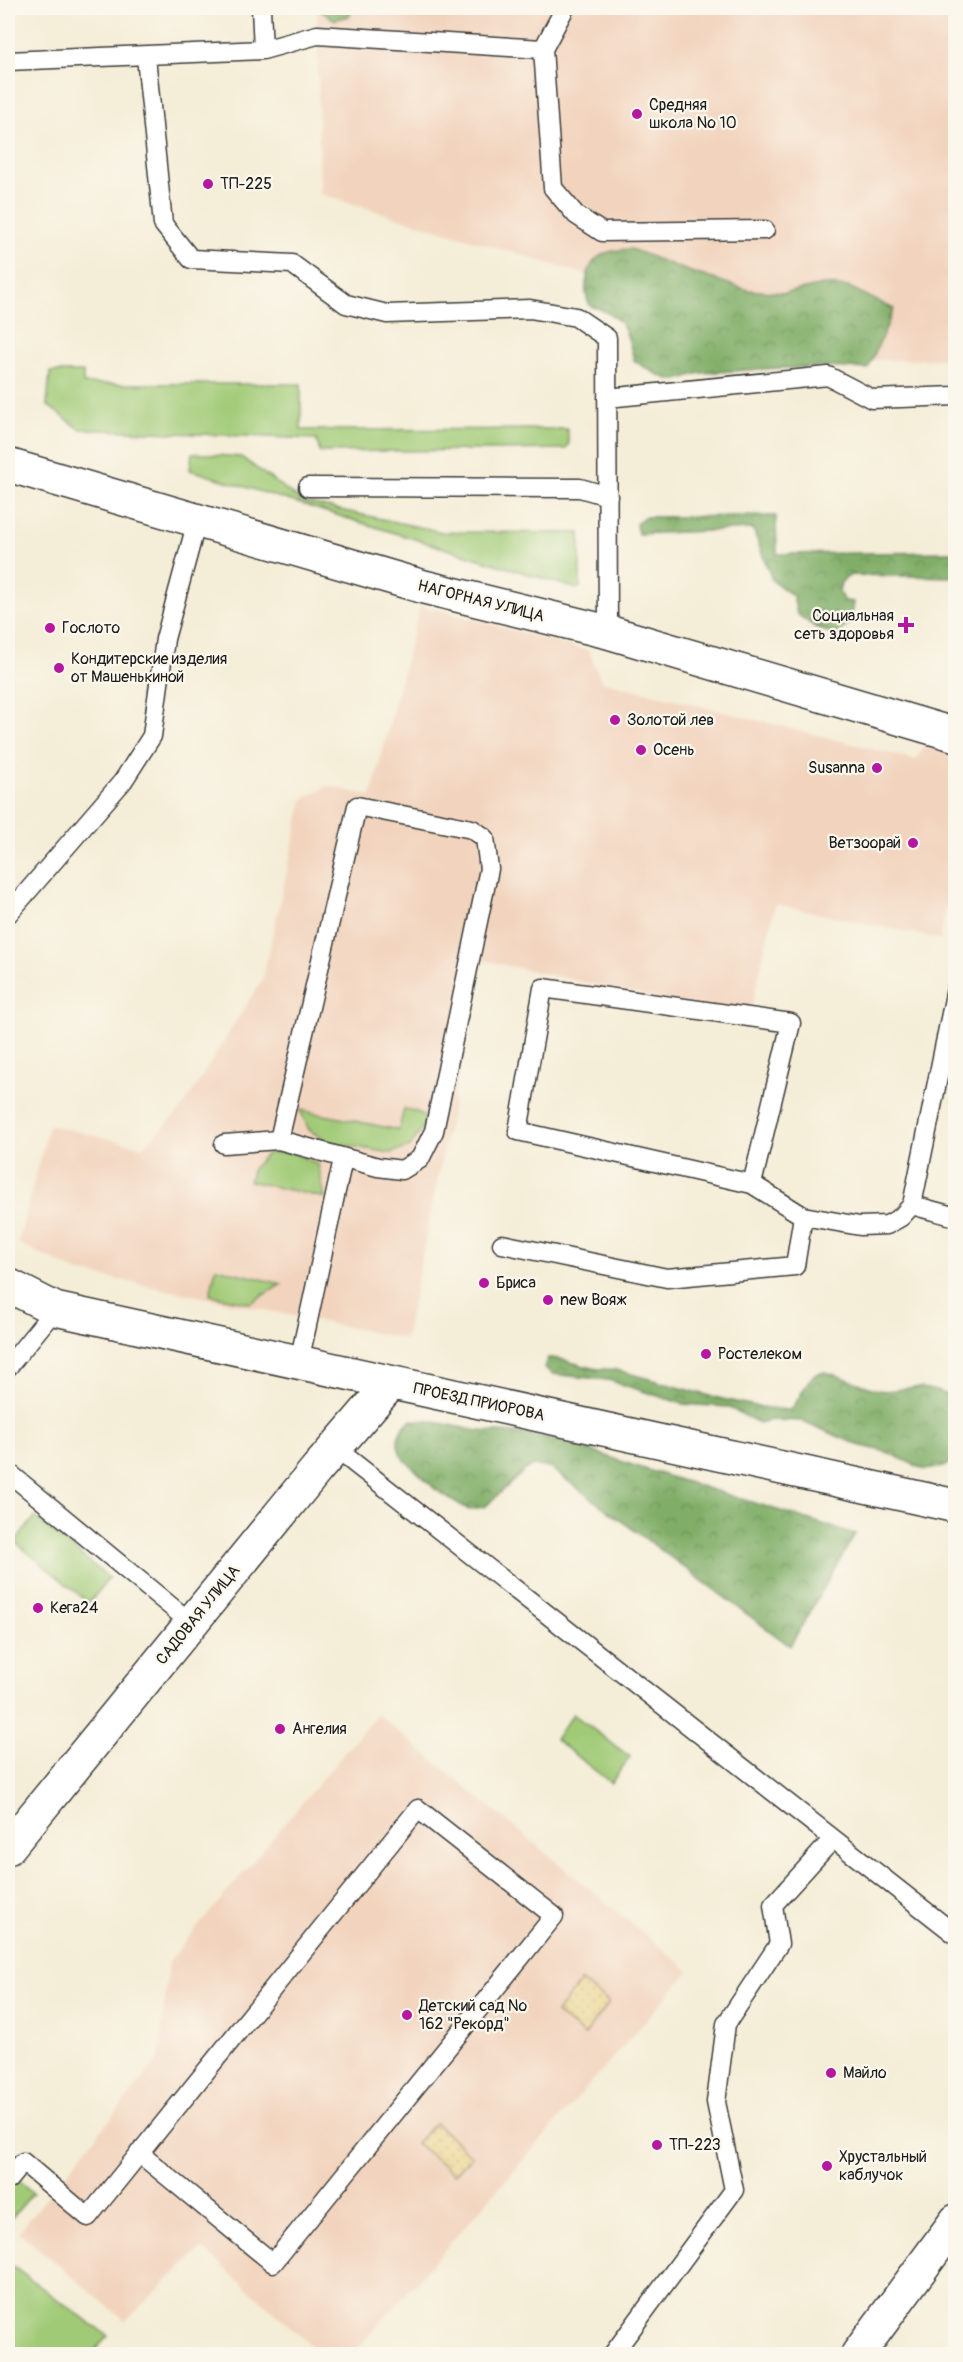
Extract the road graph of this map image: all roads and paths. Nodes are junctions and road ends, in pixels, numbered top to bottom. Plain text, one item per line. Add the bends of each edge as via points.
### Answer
1 (261, 8) edge
2 (565, 8) edge
3 (543, 49) junction
4 (263, 50) junction
5 (146, 57) junction
6 (8, 62) edge
7 (765, 230) dead end
8 (956, 396) edge
9 (607, 398) junction
10 (8, 465) edge
11 (308, 487) dead end
12 (608, 496) junction
13 (197, 521) junction
14 (608, 632) junction
15 (956, 735) edge
16 (8, 915) edge
17 (956, 989) edge
18 (279, 1140) junction
19 (224, 1144) dead end
20 (343, 1159) junction
21 (752, 1184) junction
22 (912, 1205) junction
23 (803, 1216) junction
24 (956, 1217) edge
25 (502, 1244) dead end
26 (8, 1285) edge
27 (56, 1309) junction
28 (298, 1362) junction
29 (8, 1367) edge
30 (391, 1383) junction
31 (334, 1448) junction
32 (8, 1472) edge
33 (956, 1506) edge
34 (191, 1623) junction
35 (833, 1839) junction
36 (8, 1848) edge
37 (956, 1935) edge
38 (139, 2153) junction
39 (8, 2180) edge
40 (956, 2221) edge
41 (614, 2355) edge
42 (858, 2355) edge

1 - 4 lane
2 - 3 lane
3 - 4 lane via 317,35
3 - 7 lane via 552,188 576,215 602,232
4 - 5 lane
5 - 6 lane
5 - 9 lane via 163,224 191,259 292,264 346,304 387,314 530,309 576,317 607,338
8 - 9 lane via 872,399 828,376
9 - 12 lane
10 - 13 street, НАГОРНАЯ УЛИЦА
11 - 12 lane via 580,488
12 - 14 lane
13 - 14 street, НАГОРНАЯ УЛИЦА via 424,587
13 - 16 lane via 165,639 152,736 123,781
14 - 15 street, НАГОРНАЯ УЛИЦА
17 - 22 lane
18 - 19 lane
18 - 20 lane
18 - 20 lane via 357,806 472,829 485,838 489,869 434,1131 420,1159 402,1170
20 - 28 lane
21 - 21 lane via 518,1131 543,988 791,1023
21 - 23 lane
22 - 23 lane via 887,1225 860,1226
22 - 24 lane
23 - 25 lane via 795,1266 783,1268 667,1278
26 - 27 street, ПРОЕЗД ПРИОРОВА
27 - 28 street, ПРОЕЗД ПРИОРОВА
27 - 29 lane
28 - 30 street, ПРОЕЗД ПРИОРОВА
30 - 31 street, САДОВАЯ УЛИЦА
30 - 33 street, ПРОЕЗД ПРИОРОВА
31 - 34 street, САДОВАЯ УЛИЦА
31 - 35 lane
32 - 34 lane
34 - 36 street, САДОВАЯ УЛИЦА
35 - 37 lane
35 - 41 lane via 773,1905 779,1944 726,2024 716,2102 734,2190
38 - 38 lane via 273,2263 554,1916 418,1809
38 - 39 lane via 88,2217 23,2162
40 - 42 street

